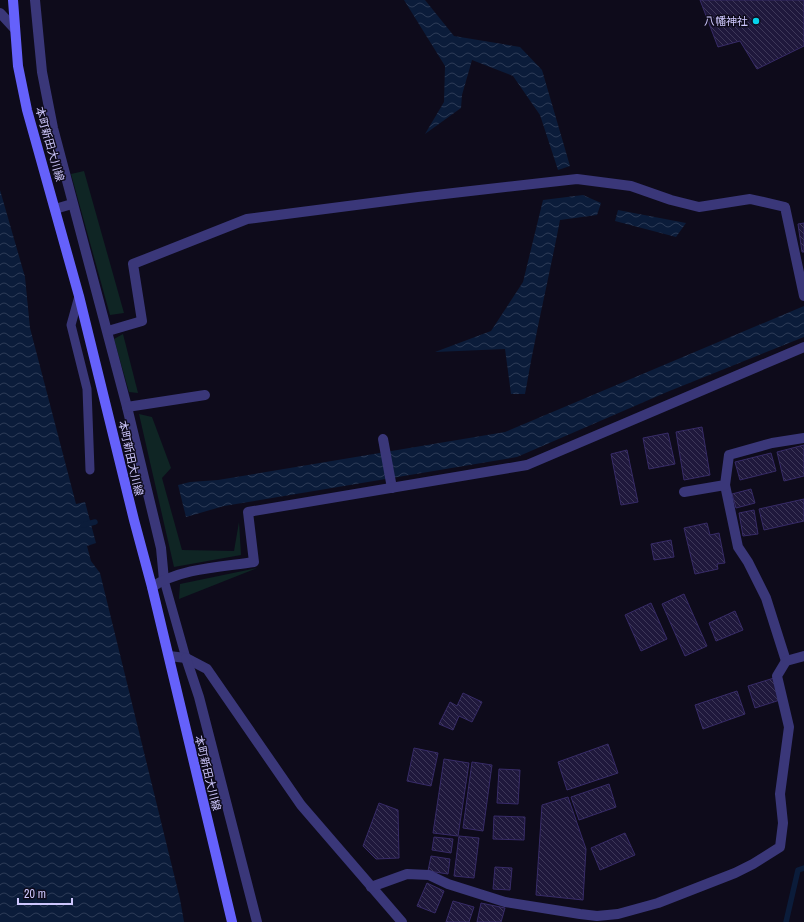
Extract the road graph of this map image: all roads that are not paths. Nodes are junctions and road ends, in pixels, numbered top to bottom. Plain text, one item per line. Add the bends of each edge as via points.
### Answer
1 (13, 0) edge
2 (35, 0) edge
3 (0, 13) edge
4 (14, 28) junction
5 (72, 204) junction
6 (55, 209) junction
7 (79, 296) junction
8 (804, 296) edge
9 (108, 331) junction
10 (804, 347) edge
11 (205, 395) dead end
12 (127, 407) junction
13 (804, 438) edge
14 (383, 440) dead end
15 (90, 470) dead end
16 (725, 486) junction
17 (392, 488) junction
18 (684, 492) dead end
19 (164, 580) junction
20 (152, 587) junction
21 (169, 656) junction
22 (804, 656) edge
23 (186, 658) junction
24 (786, 660) junction
25 (371, 887) junction
26 (232, 922) edge
27 (257, 922) edge
28 (402, 922) edge

1 - 4 main road, 本町新田大川線
2 - 5 street via 42,72
3 - 4 street
4 - 6 main road, 本町新田大川線 via 27,110
5 - 6 street
5 - 9 street
6 - 7 main road, 本町新田大川線
7 - 15 lane via 71,326 87,389
7 - 20 main road, 本町新田大川線
8 - 9 street via 785,208 750,199 699,207 631,186 577,179 247,219 133,264 142,321
9 - 12 street
10 - 17 street via 527,465
11 - 12 street
12 - 19 street via 161,548
13 - 16 street via 772,443 729,455
14 - 17 street
16 - 18 street
16 - 24 street via 738,547 766,598
17 - 19 street via 248,512 254,562 180,574
19 - 20 street
19 - 23 lane
20 - 21 main road, 本町新田大川線
21 - 23 street
21 - 26 main road, 本町新田大川線
22 - 24 street
23 - 25 street via 207,669 301,805
23 - 27 street via 199,697
24 - 25 street via 777,676 790,727 780,794 783,823 780,846 753,864 658,903 618,914 604,915 580,914 505,902 448,884 429,875 407,874
25 - 28 street

